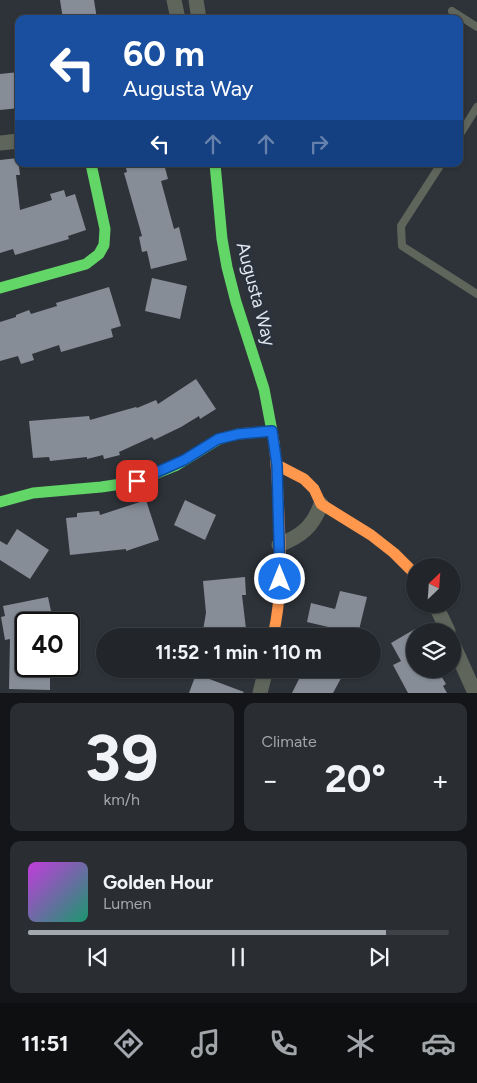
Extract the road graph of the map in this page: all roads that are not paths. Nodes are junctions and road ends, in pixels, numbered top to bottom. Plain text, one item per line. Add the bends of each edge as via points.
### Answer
1 (174, 0) edge
2 (196, 0) edge
3 (452, 11) dead end
4 (177, 15) edge
5 (198, 15) edge
6 (459, 15) edge
7 (463, 18) edge
8 (477, 26) edge
9 (477, 107) edge
10 (463, 130) edge
11 (15, 141) edge
12 (0, 143) edge
13 (93, 167) edge
14 (215, 167) edge
15 (439, 167) edge
16 (0, 288) edge
17 (477, 294) edge
18 (272, 431) junction
19 (277, 465) junction
20 (0, 502) edge
21 (321, 504) junction
22 (279, 546) junction
23 (406, 565) edge
24 (275, 628) edge
25 (461, 662) edge
26 (264, 678) edge
27 (260, 693) edge
28 (475, 693) edge

1 - 4 street
2 - 5 street
3 - 6 lane
7 - 8 lane
9 - 10 lane
11 - 12 street
13 - 16 street via 106,237 100,254 86,264
14 - 18 street, Augusta Way via 227,267 264,389
15 - 17 lane via 401,226 402,246
18 - 19 street, Augusta Way
18 - 20 street via 218,439 184,460 137,481 90,489 37,491
19 - 21 street via 308,481
19 - 22 street, Augusta Way
21 - 22 street via 309,527
21 - 23 street via 360,526
22 - 24 street, Augusta Way via 281,564
25 - 28 street
26 - 27 street

